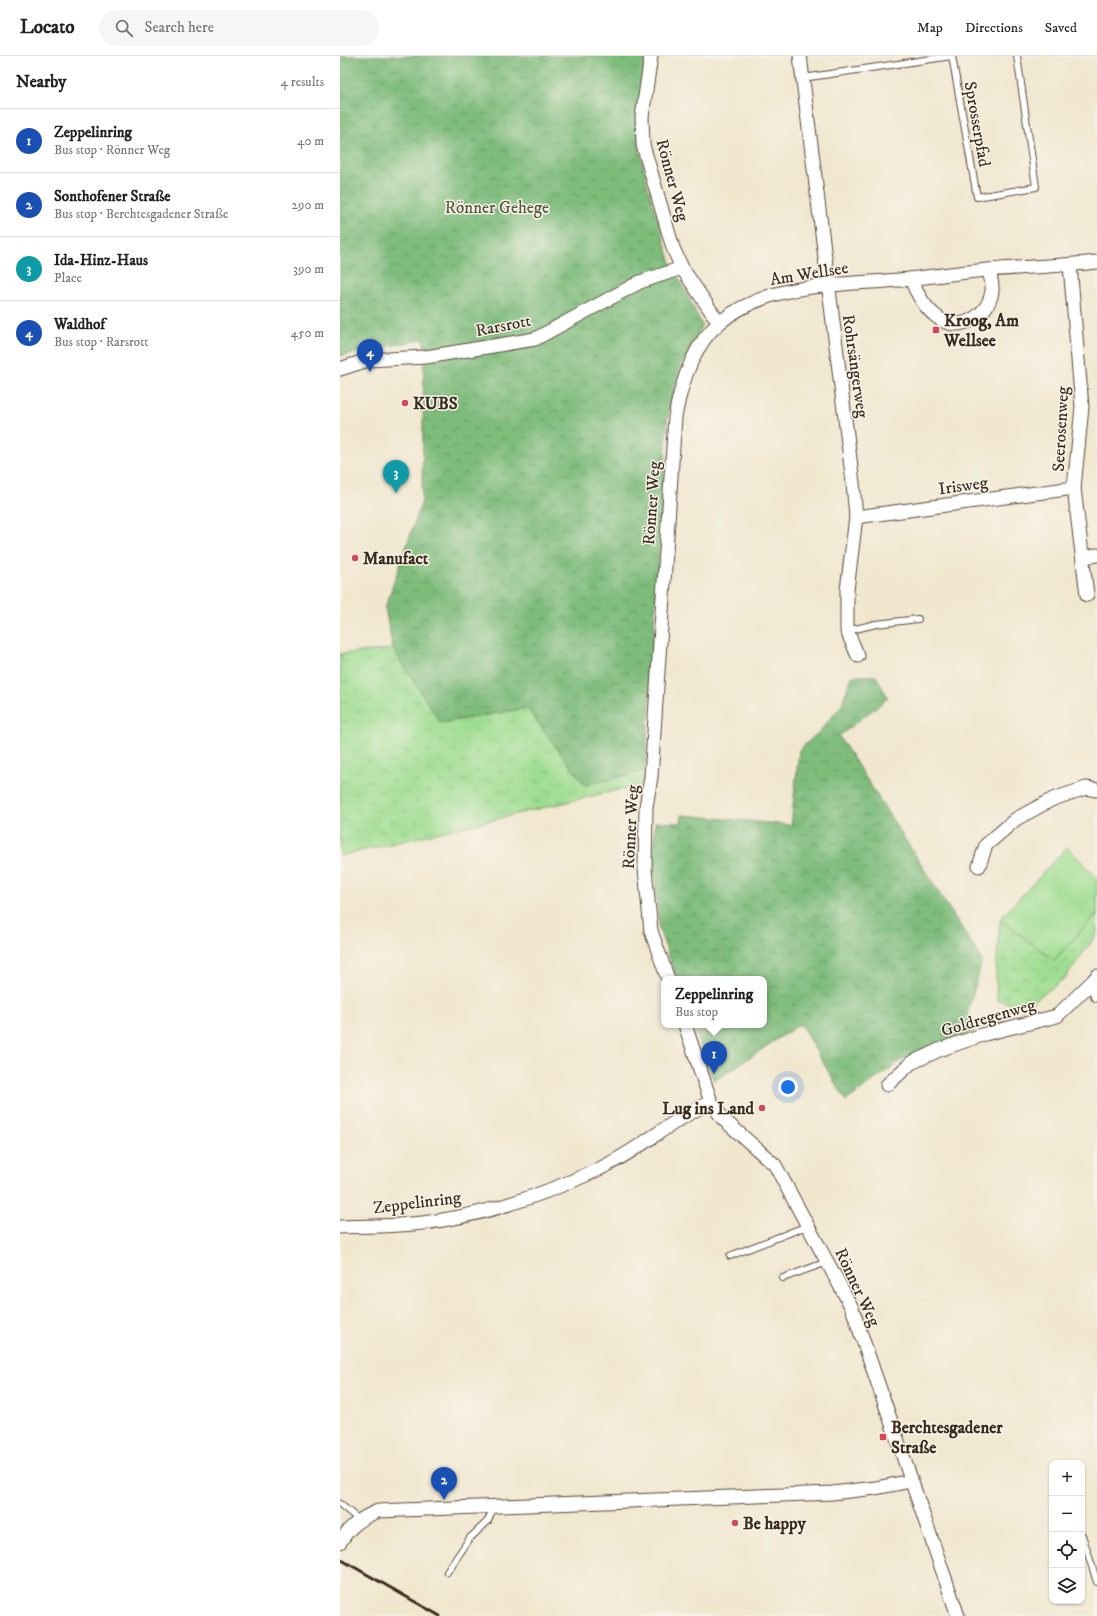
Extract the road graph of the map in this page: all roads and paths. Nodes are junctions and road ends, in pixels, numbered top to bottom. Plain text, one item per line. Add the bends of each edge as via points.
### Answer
1 (651, 56) edge
2 (800, 56) edge
3 (952, 56) edge
4 (1017, 56) edge
5 (803, 78) junction
6 (1097, 262) edge
7 (1070, 265) junction
8 (682, 268) junction
9 (989, 270) junction
10 (911, 279) junction
11 (827, 285) junction
12 (719, 323) junction
13 (340, 369) edge
14 (1074, 488) junction
15 (856, 517) junction
16 (1097, 555) edge
17 (1082, 557) junction
18 (1087, 595) dead end
19 (918, 619) dead end
20 (847, 631) junction
21 (858, 656) dead end
22 (1097, 790) edge
23 (979, 866) dead end
24 (667, 976) edge
25 (1096, 978) edge
26 (1097, 995) edge
27 (686, 1028) edge
28 (887, 1085) dead end
29 (711, 1102) junction
30 (807, 1226) junction
31 (340, 1227) edge
32 (730, 1256) dead end
33 (827, 1262) junction
34 (783, 1278) dead end
35 (911, 1481) junction
36 (340, 1504) edge
37 (494, 1506) junction
38 (359, 1520) junction
39 (340, 1542) edge
40 (1085, 1544) edge
41 (447, 1572) dead end
42 (1097, 1582) edge
43 (958, 1616) edge

1 - 8 street, Rönner Weg via 642,117 643,145 673,248
2 - 5 street, Rohrsängerweg
3 - 4 lane, Sprosserpfad via 977,197 1036,187
3 - 5 lane
5 - 11 street, Rohrsängerweg
6 - 7 street, Am Wellsee
7 - 9 street, Am Wellsee
7 - 14 street, Seerosenweg via 1082,407
8 - 12 street, Rönner Weg
8 - 13 street, Rarsrott via 640,282 535,339 426,357 368,360
9 - 10 street, Am Wellsee
9 - 10 street via 992,291 983,312 969,322 958,324 939,319 926,307 917,295
10 - 11 street, Am Wellsee
11 - 12 street, Am Wellsee via 775,294 745,306
11 - 15 street, Rohrsängerweg
12 - 24 street, Rönner Weg via 697,352 686,375 678,400 675,425 651,777 646,808 645,869 651,932
14 - 15 street, Irisweg
14 - 17 street, Seerosenweg
15 - 20 street, Rohrsängerweg via 847,590
16 - 17 street
17 - 18 street, Seerosenweg
19 - 20 lane via 876,624
20 - 21 street, Rohrsängerweg
22 - 23 street via 1086,788 1053,799 1016,819 986,845
25 - 26 street
25 - 28 street, Goldregenweg via 1057,1016 985,1034 939,1050 911,1063
27 - 29 street, Rönner Weg
29 - 30 street, Rönner Weg via 723,1119 775,1165
29 - 31 street, Zeppelinring via 600,1169 535,1194 483,1211 443,1220 400,1225
30 - 32 lane
30 - 33 street, Rönner Weg
33 - 34 lane
33 - 35 street, Rönner Weg via 852,1308
35 - 37 street via 832,1493
35 - 43 street, Rönner Weg
36 - 38 lane
37 - 38 street via 378,1511
37 - 41 lane via 488,1521 470,1538
38 - 39 street via 345,1533
40 - 42 lane

